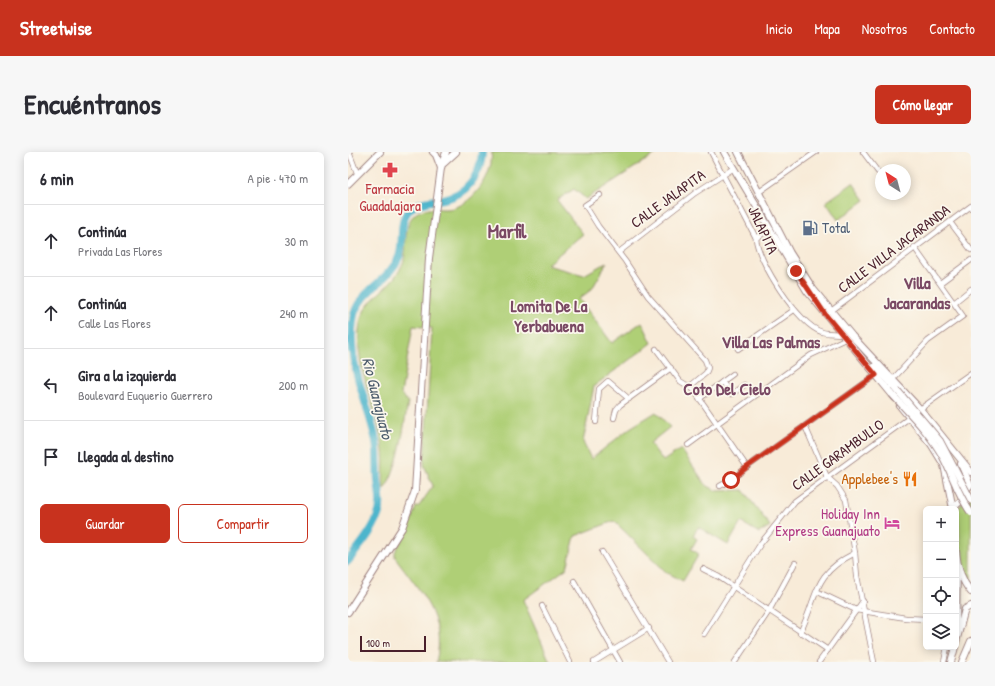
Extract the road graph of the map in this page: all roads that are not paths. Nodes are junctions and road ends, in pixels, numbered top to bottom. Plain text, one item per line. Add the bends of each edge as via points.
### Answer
1 (348, 152) edge
2 (380, 152) edge
3 (432, 152) edge
4 (446, 152) edge
5 (456, 152) edge
6 (711, 152) edge
7 (724, 152) edge
8 (738, 152) edge
9 (816, 152) edge
10 (863, 152) edge
11 (441, 168) junction
12 (734, 168) junction
13 (875, 168) edge
14 (357, 173) junction
15 (724, 174) junction
16 (348, 184) edge
17 (759, 192) junction
18 (600, 194) dead end
19 (971, 206) edge
20 (950, 222) junction
21 (770, 229) junction
22 (756, 238) junction
23 (914, 248) junction
24 (971, 250) edge
25 (618, 252) junction
26 (971, 260) edge
27 (940, 283) junction
28 (971, 289) edge
29 (955, 302) junction
30 (794, 310) junction
31 (831, 311) junction
32 (843, 337) junction
33 (656, 349) dead end
34 (738, 350) dead end
35 (870, 355) junction
36 (671, 368) junction
37 (971, 373) edge
38 (733, 374) dead end
39 (876, 375) junction
40 (893, 379) junction
41 (722, 382) junction
42 (744, 385) dead end
43 (691, 388) junction
44 (894, 392) junction
45 (629, 399) junction
46 (699, 399) junction
47 (920, 409) junction
48 (614, 418) dead end
49 (909, 418) junction
50 (596, 422) dead end
51 (716, 424) junction
52 (805, 426) junction
53 (688, 445) dead end
54 (939, 456) junction
55 (956, 456) junction
56 (747, 467) junction
57 (971, 472) edge
58 (827, 477) junction
59 (720, 486) dead end
60 (971, 494) edge
61 (971, 500) edge
62 (952, 506) edge
63 (956, 506) edge
64 (971, 513) edge
65 (602, 552) dead end
66 (855, 553) junction
67 (795, 563) dead end
68 (703, 569) dead end
69 (959, 569) edge
70 (574, 581) dead end
71 (734, 587) junction
72 (816, 591) junction
73 (971, 592) edge
74 (863, 601) junction
75 (542, 606) dead end
76 (971, 606) edge
77 (856, 610) junction
78 (769, 611) junction
79 (348, 612) edge
80 (864, 612) junction
81 (923, 619) edge
82 (649, 628) junction
83 (959, 630) edge
84 (800, 633) junction
85 (704, 634) dead end
86 (971, 638) edge
87 (971, 641) edge
88 (967, 648) junction
89 (613, 650) junction
90 (828, 650) junction
91 (946, 650) edge
92 (954, 650) edge
93 (570, 662) edge
94 (594, 662) edge
95 (620, 662) edge
96 (668, 662) edge
97 (735, 662) edge
98 (819, 662) edge
99 (874, 662) edge
100 (944, 662) edge
101 (951, 662) edge
102 (962, 662) edge

1 - 14 street
2 - 14 main road
3 - 11 main road
4 - 11 main road
5 - 11 main road
6 - 15 street, JALAPITA
7 - 12 main road
8 - 17 main road
9 - 17 street
10 - 13 street
11 - 79 main road via 429,258 415,491 402,528
12 - 15 street, CALLE JALAPITA
12 - 21 main road
14 - 16 main road
15 - 22 street, JALAPITA
15 - 25 street, CALLE JALAPITA
17 - 31 main road via 790,253
18 - 25 street via 585,205
19 - 20 street, CALLE VILLA JACARANDA
20 - 23 street, CALLE VILLA JACARANDA
20 - 24 street
21 - 22 street
21 - 32 main road via 808,291
22 - 30 street, JALAPITA via 765,264
23 - 27 street
23 - 31 street, CALLE VILLA JACARANDA
25 - 43 street via 648,296 705,360 708,368 706,373
26 - 27 street
27 - 29 street
28 - 29 street
29 - 40 street via 963,316 928,341
30 - 32 street, JALAPITA via 806,322 822,332
30 - 34 street
31 - 35 main road
32 - 39 main road
32 - 51 street via 811,355
33 - 36 street
35 - 40 main road
35 - 44 main road
36 - 43 street via 680,381
36 - 45 street
37 - 47 street
38 - 41 street
39 - 44 main road
39 - 52 street
40 - 47 main road
41 - 42 street via 732,394
41 - 46 street
43 - 46 street
44 - 49 main road
44 - 61 main road, bridge via 940,441
44 - 64 main road, bridge via 944,458 960,497
45 - 48 street via 616,410
45 - 50 street via 608,381 599,389
46 - 51 street
47 - 55 main road via 944,436
49 - 54 main road
49 - 58 street, CALLE GARAMBULLO
51 - 53 street
51 - 56 street
52 - 56 street
52 - 58 street
54 - 55 main road via 945,463 956,488 964,491 969,488 970,482
54 - 62 main road via 944,465
55 - 57 main road
56 - 59 street
58 - 66 street via 846,500
58 - 71 street, CALLE GARAMBULLO via 795,501 761,543
60 - 63 main road
65 - 82 street
66 - 72 street via 827,572
66 - 74 street
67 - 78 street
68 - 71 street
69 - 73 main road via 964,583
70 - 89 street
71 - 78 street
71 - 85 street, CALLE GARAMBULLO
72 - 77 street
72 - 84 street
74 - 77 street
74 - 80 street
75 - 93 street
76 - 83 main road via 964,609
77 - 80 street
77 - 90 street
78 - 84 street
78 - 97 street
80 - 81 street
80 - 99 street
82 - 89 street
82 - 96 street
84 - 90 street
86 - 88 main road
87 - 88 main road
88 - 102 main road
89 - 94 street
89 - 95 street
90 - 98 street
91 - 100 street
92 - 101 main road

